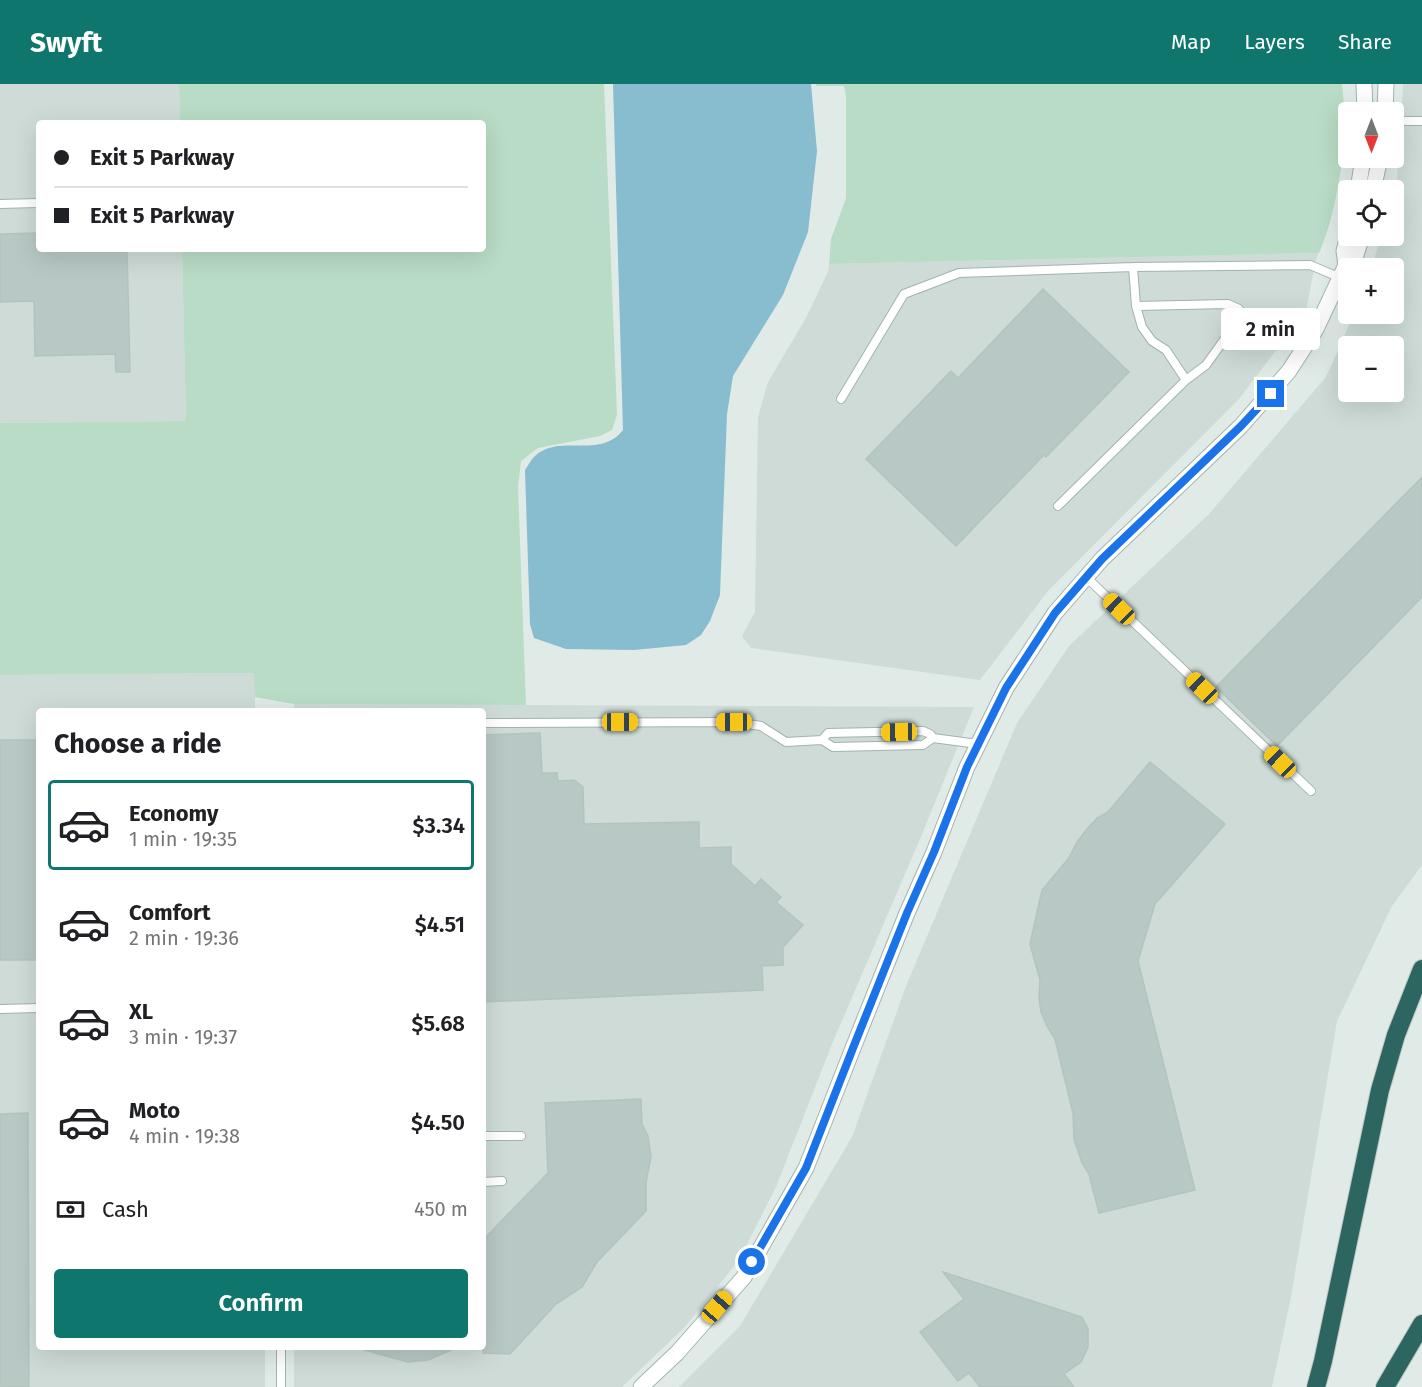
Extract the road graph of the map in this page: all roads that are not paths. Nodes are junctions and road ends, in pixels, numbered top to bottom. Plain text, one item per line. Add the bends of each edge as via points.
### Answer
1 (1364, 84) edge
2 (1386, 84) edge
3 (1365, 102) edge
4 (1385, 102) edge
5 (1404, 121) edge
6 (1422, 121) edge
7 (36, 203) edge
8 (0, 204) edge
9 (1133, 267) junction
10 (1338, 271) edge
11 (1338, 283) edge
12 (1136, 306) junction
13 (1186, 380) junction
14 (841, 399) dead end
15 (1058, 506) dead end
16 (1086, 577) junction
17 (486, 723) edge
18 (933, 738) junction
19 (822, 740) junction
20 (978, 744) junction
21 (1311, 791) dead end
22 (1422, 969) edge
23 (36, 1008) edge
24 (0, 1009) edge
25 (486, 1136) edge
26 (521, 1136) dead end
27 (502, 1181) dead end
28 (486, 1182) edge
29 (1422, 1324) edge
30 (281, 1350) edge
31 (281, 1387) edge
32 (641, 1387) edge
33 (1316, 1387) edge
34 (1385, 1387) edge

1 - 3 street
2 - 4 street
5 - 6 lane
7 - 8 lane
9 - 10 lane via 1310,265
9 - 12 lane
9 - 14 lane via 959,273 904,294
11 - 16 street via 1302,352 1271,394
12 - 13 lane via 1142,327 1152,341 1166,350
12 - 13 lane via 1228,304 1239,309 1239,320 1206,365
13 - 15 lane
16 - 20 street via 1055,613 1006,688
16 - 21 lane
17 - 19 lane via 734,722 761,726 786,742
18 - 19 lane via 923,745 844,747 833,747
18 - 19 lane via 923,731 828,734
18 - 20 lane
20 - 32 street via 806,1168 744,1277 677,1353
22 - 33 highway via 1380,1090
23 - 24 lane
25 - 26 lane
27 - 28 lane
29 - 34 highway
30 - 31 lane

